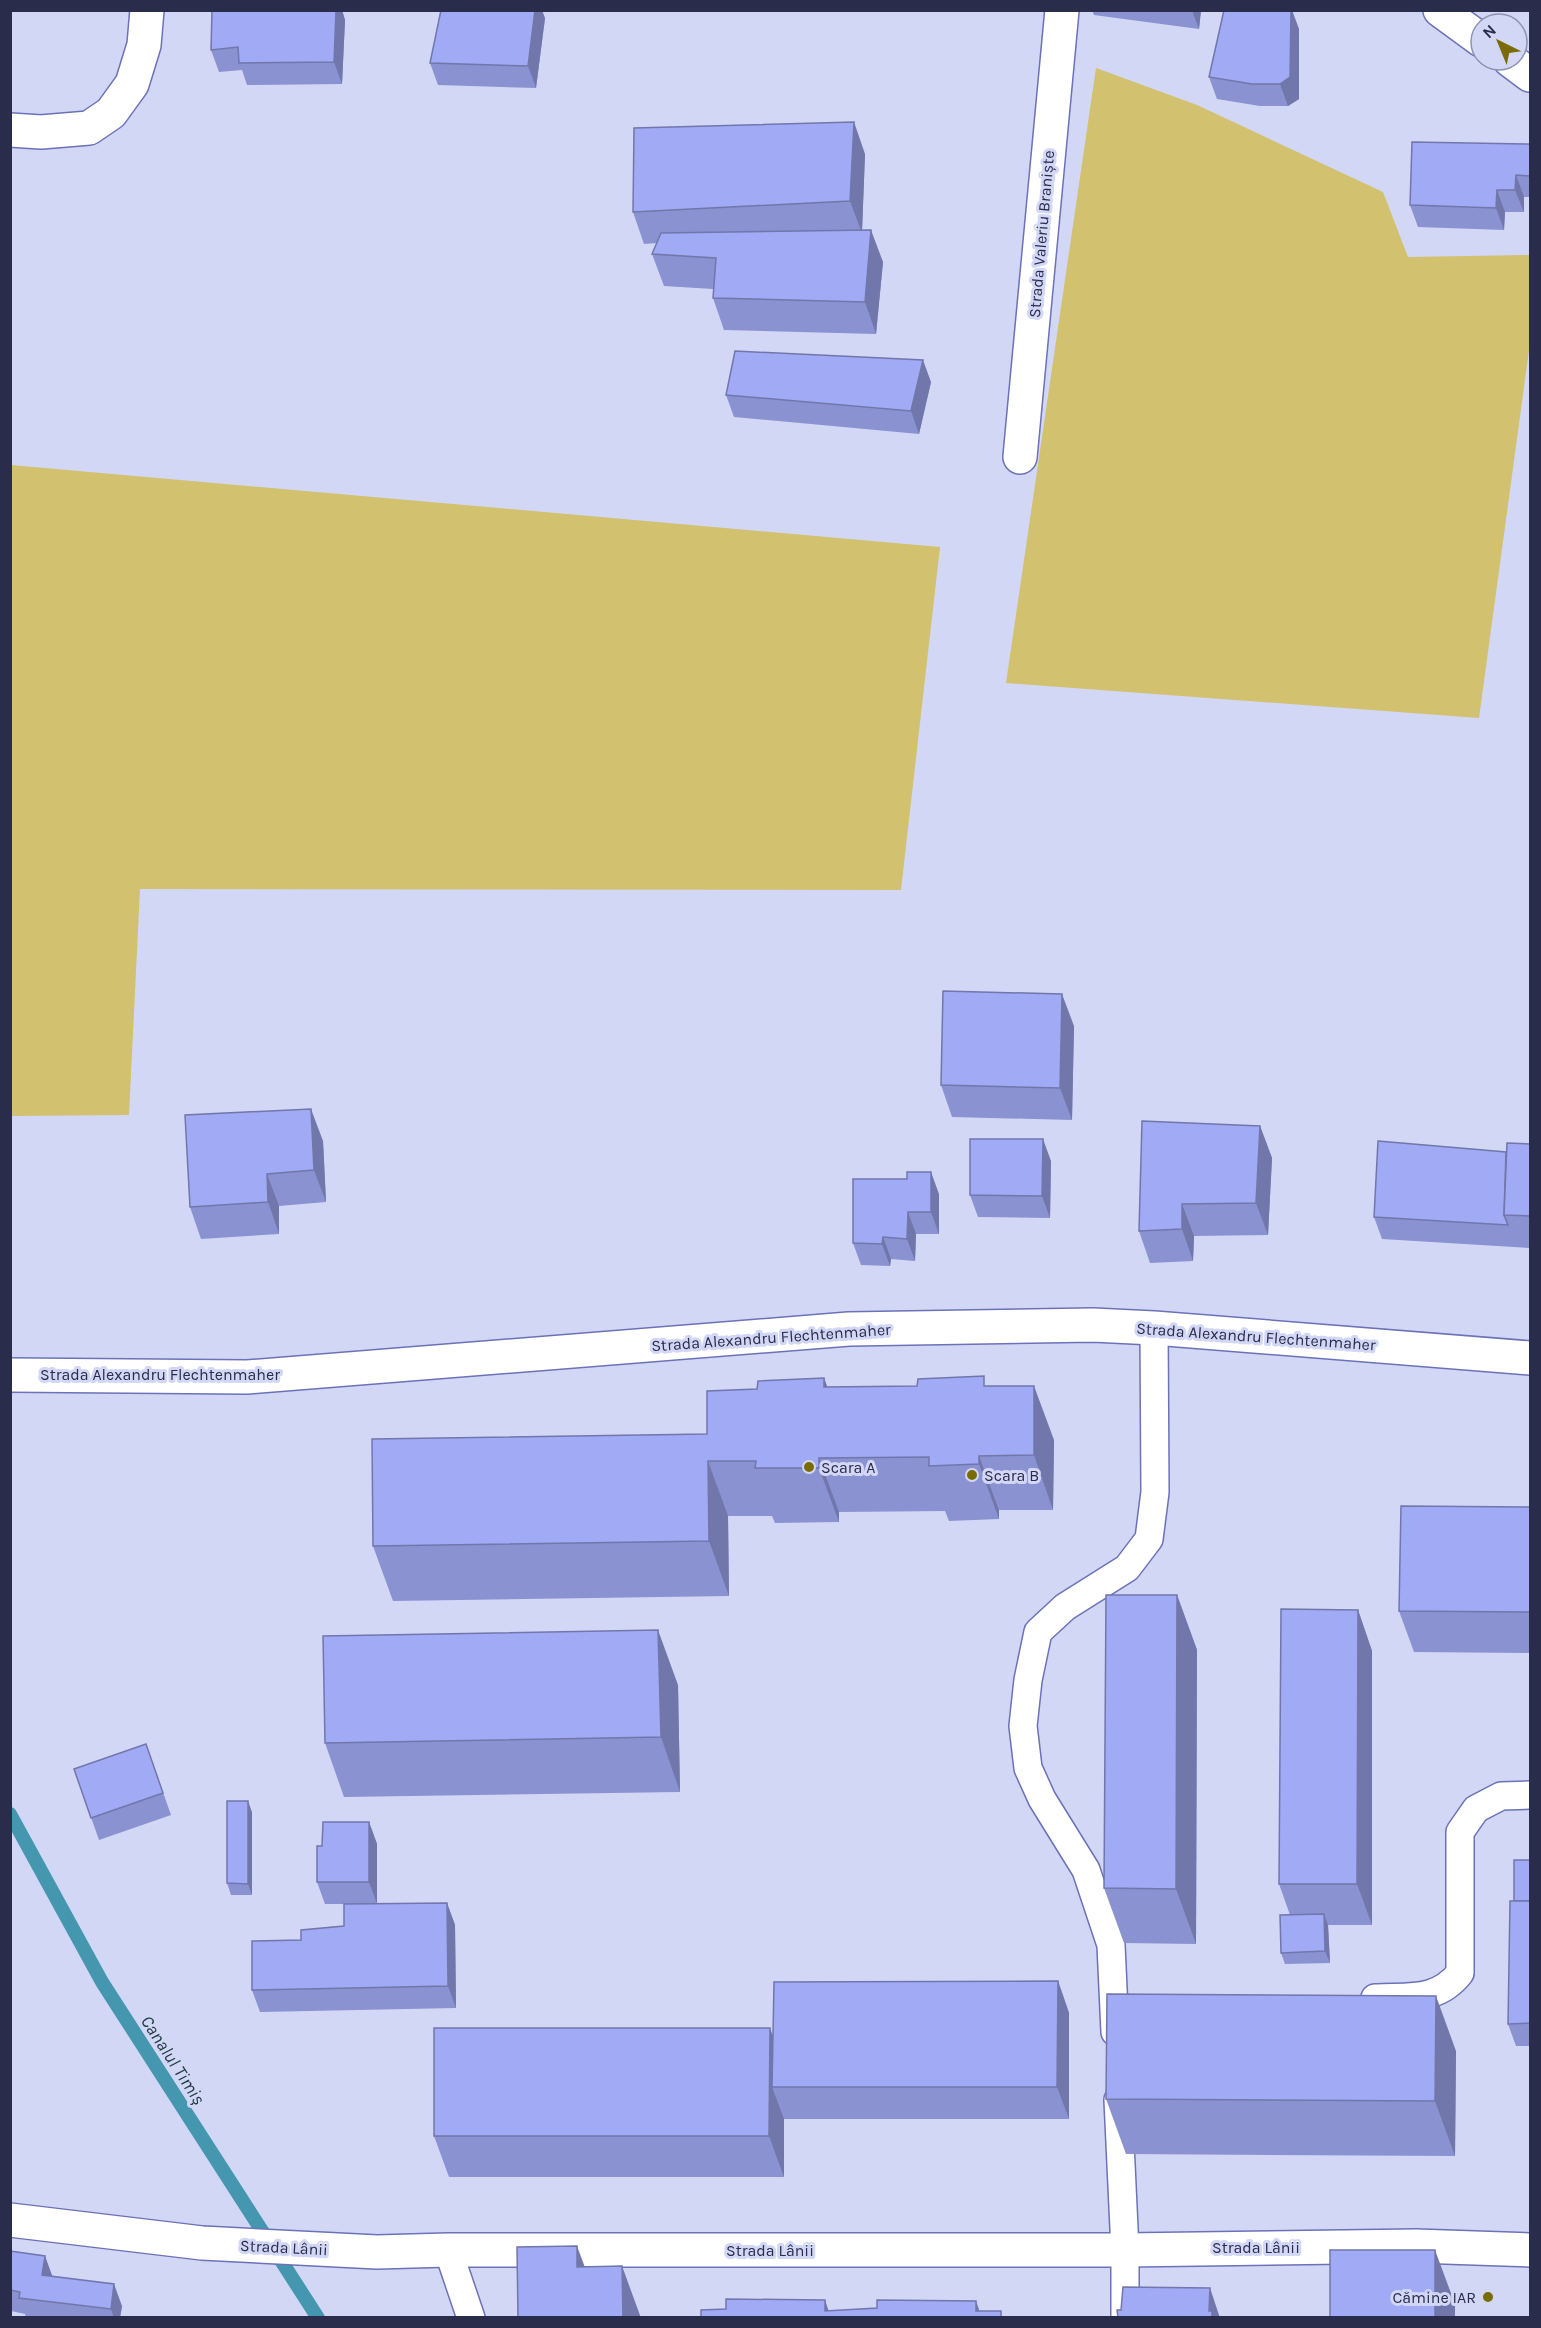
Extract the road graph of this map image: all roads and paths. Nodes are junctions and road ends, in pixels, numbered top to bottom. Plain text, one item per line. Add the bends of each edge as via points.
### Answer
1 (147, 10) edge
2 (1062, 10) edge
3 (1440, 10) edge
4 (1469, 31) edge
5 (10, 130) edge
6 (1020, 457) dead end
7 (1154, 1328) junction
8 (1530, 1358) edge
9 (10, 1375) edge
10 (1530, 1795) edge
11 (1352, 1999) edge
12 (10, 2220) edge
13 (447, 2250) junction
14 (1125, 2250) junction
15 (1530, 2250) edge
16 (471, 2318) edge
17 (1125, 2318) edge

1 - 5 street via 144,45 132,84 111,113 89,128
2 - 6 street, Strada Valeriu Braniște
3 - 4 street
7 - 8 street, Strada Alexandru Flechtenmaher
7 - 9 street, Strada Alexandru Flechtenmaher via 1094,1325 849,1329 247,1377
7 - 14 lane via 1155,1492 1149,1539 1127,1568 1065,1607 1038,1632 1023,1726 1028,1768 1042,1799 1086,1870 1111,1945
10 - 11 lane via 1501,1796 1476,1809 1460,1832 1460,1973 1450,1985 1431,1995
12 - 13 street, Strada Lânii via 202,2243 377,2252
13 - 14 street, Strada Lânii
13 - 16 lane
14 - 15 street, Strada Lânii via 1392,2246
14 - 17 lane

